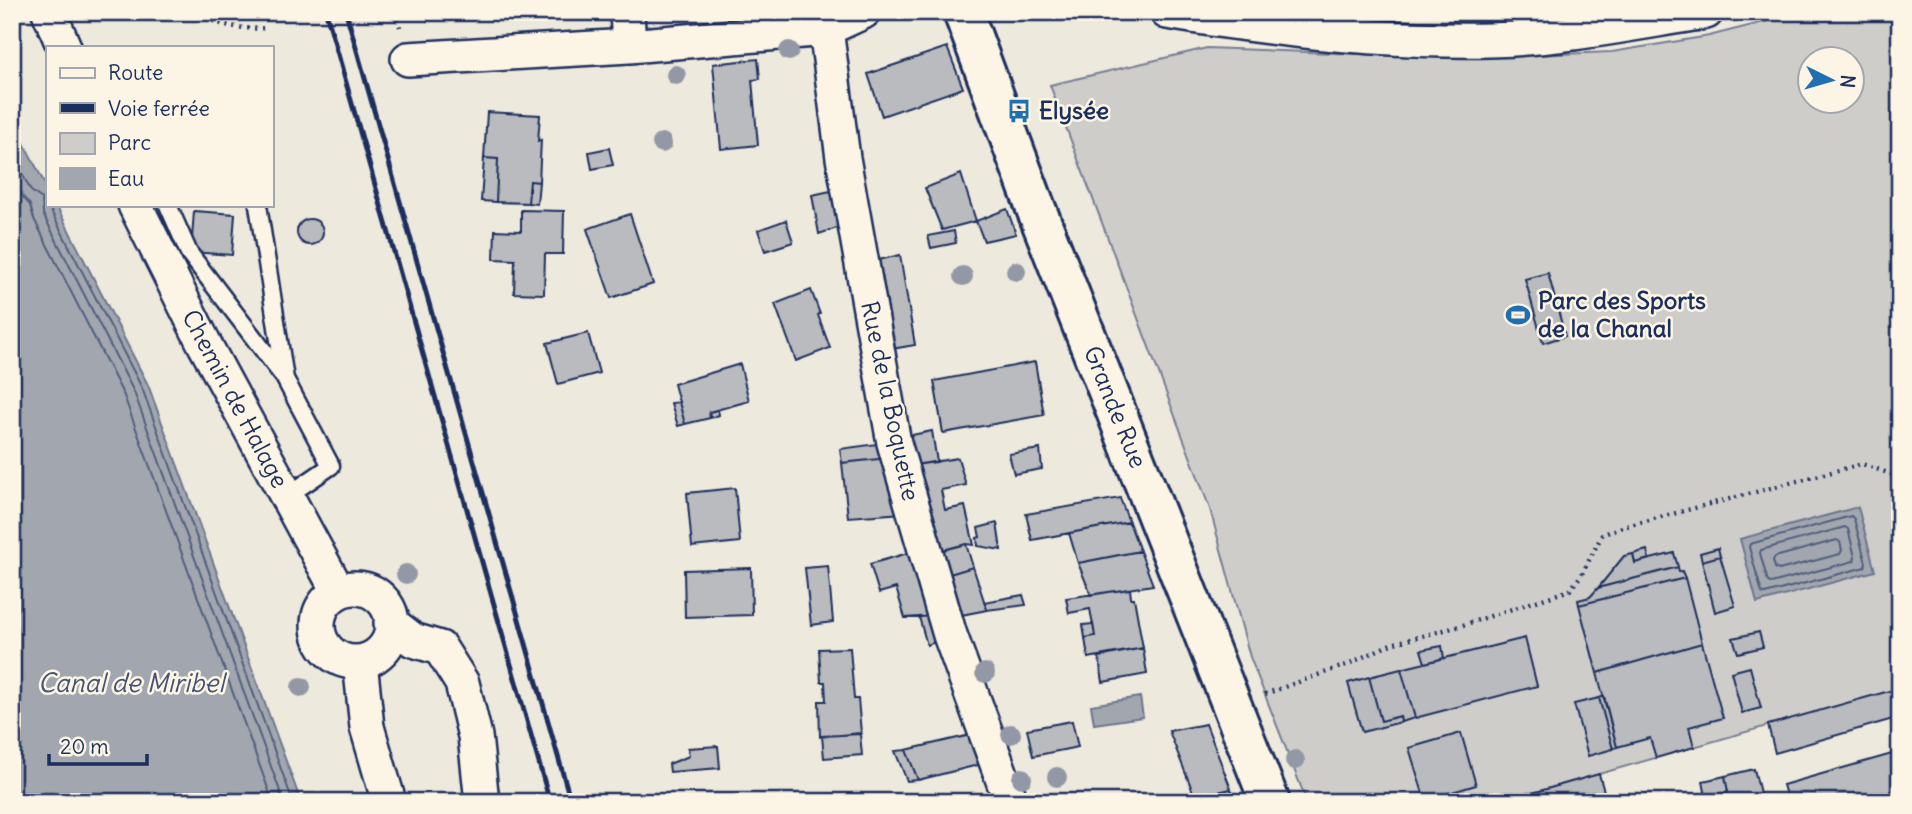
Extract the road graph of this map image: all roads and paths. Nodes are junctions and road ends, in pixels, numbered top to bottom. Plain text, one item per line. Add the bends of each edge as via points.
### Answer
1 (48, 12) edge
2 (194, 12) edge
3 (627, 12) edge
4 (863, 12) edge
5 (1167, 12) edge
6 (1706, 12) edge
7 (970, 14) edge
8 (1242, 19) edge
9 (1571, 23) edge
10 (266, 28) dead end
11 (826, 29) junction
12 (64, 46) edge
13 (629, 46) junction
14 (408, 59) dead end
15 (136, 206) edge
16 (168, 206) edge
17 (258, 206) edge
18 (285, 379) junction
19 (1900, 477) edge
20 (287, 496) junction
21 (338, 591) junction
22 (391, 623) junction
23 (360, 662) junction
24 (1254, 698) dead end
25 (389, 802) edge
26 (482, 802) edge
27 (1011, 802) edge
28 (1270, 802) edge

1 - 12 street
2 - 10 path via 247,29
3 - 13 street
4 - 11 street
5 - 8 street
6 - 9 street
7 - 28 main road, Grande Rue via 1035,206
8 - 9 street via 1389,39 1492,40
11 - 13 street
11 - 27 street, Rue de la Boquette via 843,158 894,443 950,635
13 - 14 street
15 - 20 street, Chemin de Halage
16 - 18 lane via 189,253
17 - 18 lane
18 - 20 lane via 331,466
19 - 24 path via 1862,464 1619,528 1602,536 1570,590 1391,644
20 - 21 street, Chemin de Halage
21 - 22 street via 354,587 375,594 390,612
21 - 23 street via 319,614 320,637 333,655
22 - 23 street via 385,646
22 - 26 street via 412,640 440,648 462,683 475,736
23 - 25 street via 367,727

